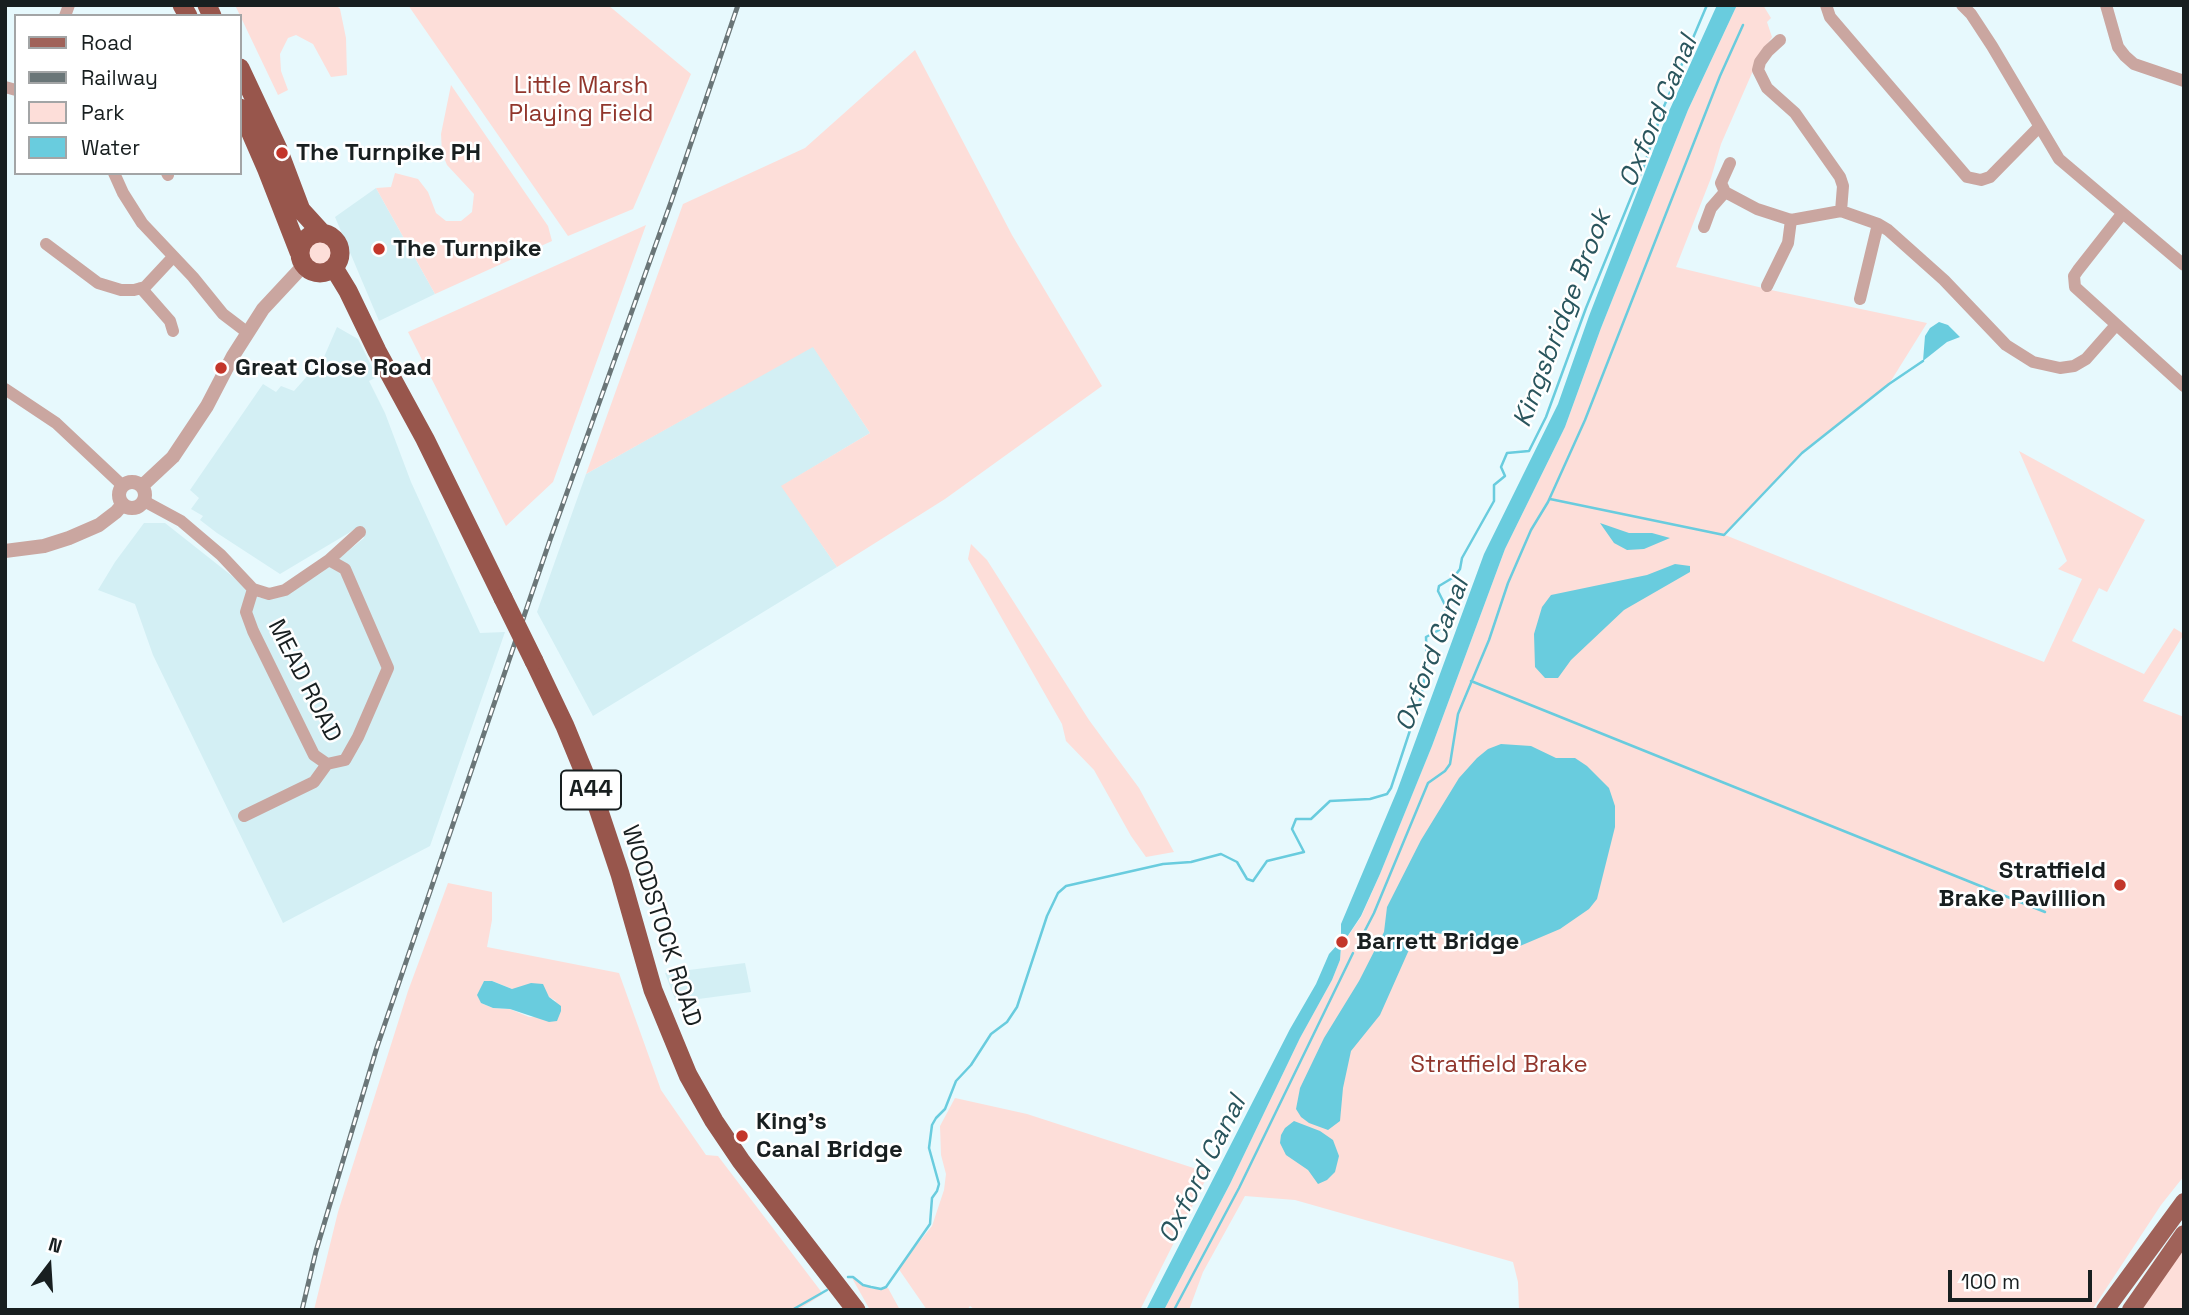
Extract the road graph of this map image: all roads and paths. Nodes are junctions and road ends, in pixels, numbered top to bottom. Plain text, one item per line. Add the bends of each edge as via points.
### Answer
1 (1826, 5) edge
2 (2106, 5) edge
3 (1971, 8) edge
4 (1780, 40) dead end
5 (242, 72) edge
6 (2184, 80) edge
7 (242, 113) edge
8 (2039, 127) junction
9 (1730, 163) dead end
10 (115, 175) edge
11 (1725, 192) junction
12 (1841, 211) junction
13 (2122, 214) junction
14 (1791, 220) junction
15 (1878, 224) junction
16 (1704, 227) dead end
17 (321, 232) junction
18 (46, 244) dead end
19 (173, 257) junction
20 (302, 259) junction
21 (2184, 265) edge
22 (334, 268) junction
23 (1767, 286) dead end
24 (141, 288) junction
25 (1860, 299) dead end
26 (2116, 325) junction
27 (173, 331) dead end
28 (248, 333) junction
29 (2184, 386) edge
30 (5, 389) edge
31 (123, 486) junction
32 (143, 494) junction
33 (123, 504) junction
34 (360, 532) dead end
35 (5, 551) edge
36 (329, 560) junction
37 (253, 590) junction
38 (327, 764) junction
39 (244, 816) dead end
40 (2184, 1202) edge
41 (2184, 1234) edge
42 (856, 1310) edge
43 (2105, 1310) edge
44 (2131, 1310) edge

1 - 8 street via 1830,17 1967,177 1990,177
2 - 6 street via 2125,56 2134,64
3 - 8 street
4 - 12 street via 1758,70 1767,88 1795,113 1840,177
5 - 17 highway, A44 via 301,210
7 - 20 highway
8 - 13 street via 2059,159
9 - 11 street via 1721,183
10 - 19 street via 142,223
11 - 14 street
11 - 16 street via 1711,208
12 - 14 street
12 - 15 street
13 - 21 street
13 - 26 street via 2078,270 2074,282 2078,292
14 - 23 street via 1788,243
15 - 25 street
15 - 26 street via 1935,272 2006,345 2033,362 2074,366 2087,359
17 - 20 highway via 304,240
17 - 22 highway, A44 via 334,237 340,246
18 - 24 street via 98,283 121,290
19 - 24 street
19 - 28 street via 223,314
20 - 22 highway via 314,272
20 - 28 street
22 - 42 highway, WOODSTOCK ROAD / A44, bridge via 425,439 565,726 595,799 653,990 688,1075 741,1161
24 - 27 street via 170,321
26 - 29 street
28 - 32 street via 207,406
30 - 31 street via 56,423
31 - 32 street via 133,482
31 - 33 street
32 - 33 street via 132,508
32 - 37 street via 221,555
33 - 35 street via 99,525 69,538
34 - 36 street
36 - 37 street via 285,590 269,594
36 - 38 street, MEAD ROAD via 345,569 388,668 345,760
37 - 38 street, MEAD ROAD via 246,612 253,631 314,754
38 - 39 street, MEAD ROAD via 314,782
40 - 43 main road
41 - 44 main road

